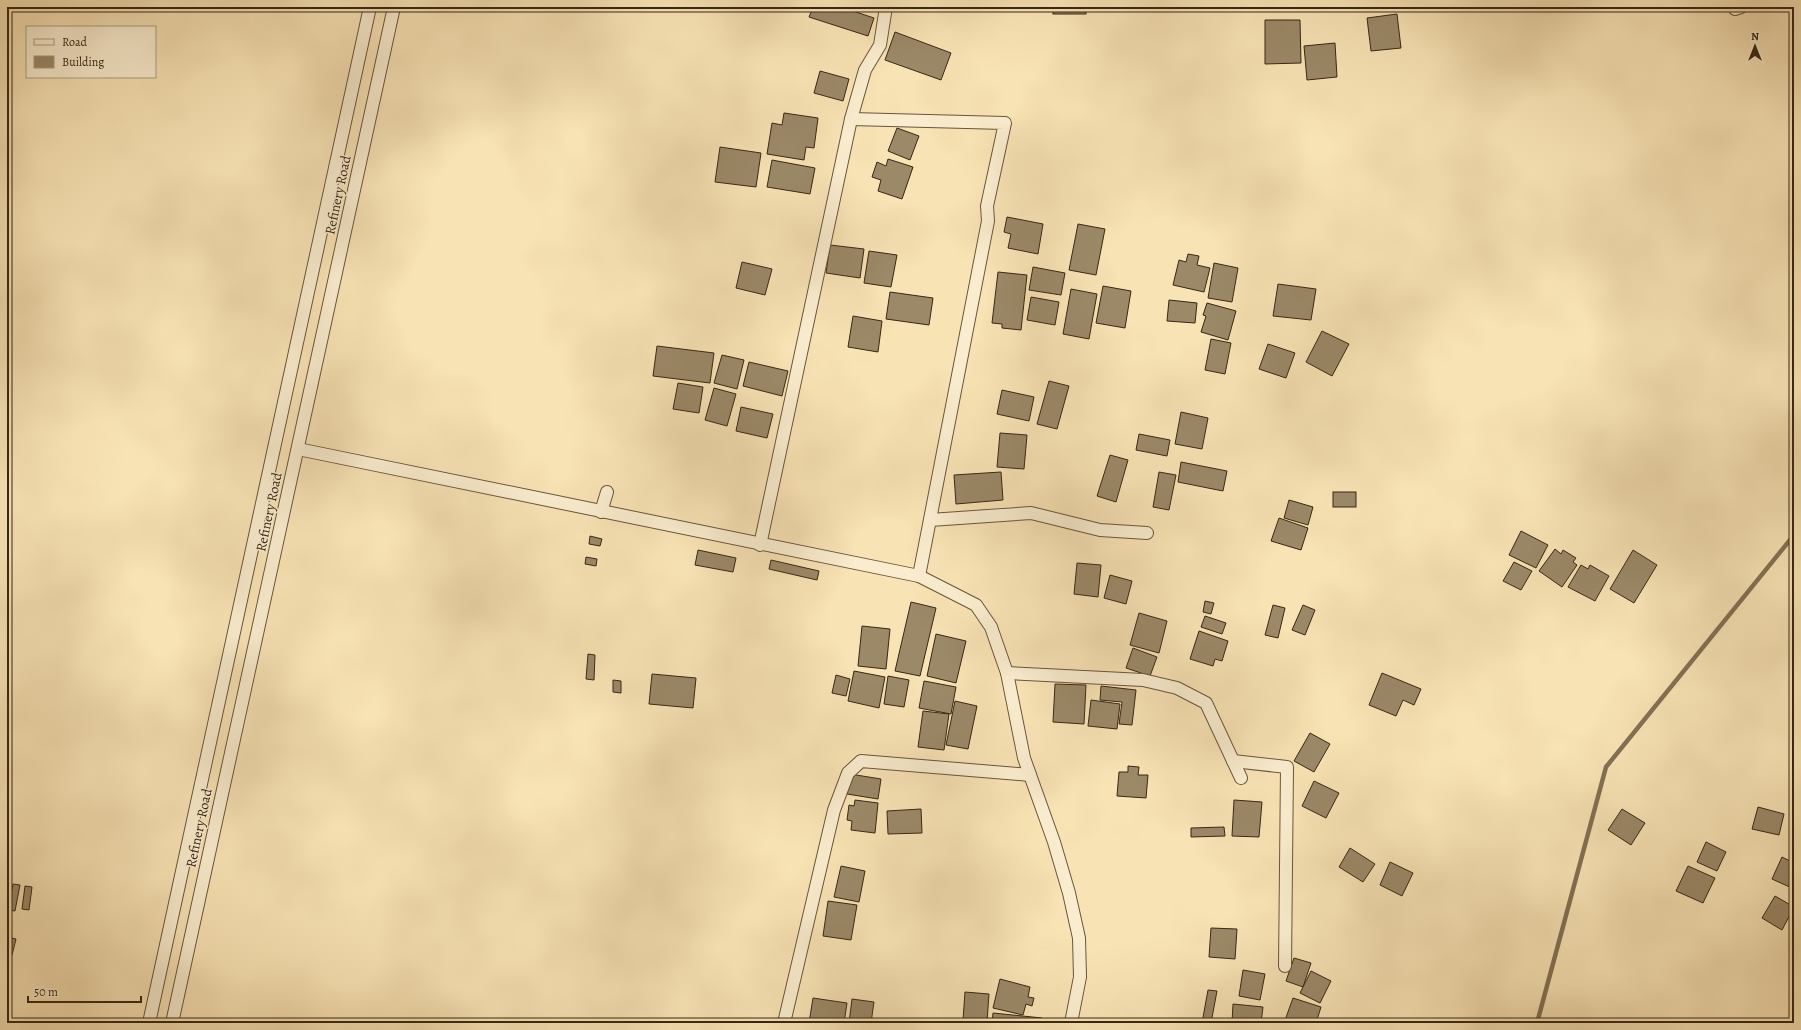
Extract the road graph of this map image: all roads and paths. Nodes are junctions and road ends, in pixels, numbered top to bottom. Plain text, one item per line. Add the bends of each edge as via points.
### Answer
1 (370, 7) edge
2 (394, 7) edge
3 (886, 7) edge
4 (851, 119) junction
5 (298, 449) junction
6 (607, 492) dead end
7 (601, 512) junction
8 (930, 520) junction
9 (1147, 533) dead end
10 (760, 545) junction
11 (919, 576) junction
12 (1007, 673) junction
13 (1233, 761) junction
14 (1030, 775) junction
15 (1241, 778) dead end
16 (1285, 966) dead end
17 (149, 1023) edge
18 (172, 1023) edge
19 (784, 1023) edge
20 (1071, 1023) edge

1 - 17 street, Refinery Road
2 - 5 street, Refinery Road
3 - 4 street via 880,46 865,70
4 - 8 street via 1005,123 987,206 988,221
4 - 10 street
5 - 7 street
5 - 18 street, Refinery Road
6 - 7 street
7 - 10 street
8 - 9 street via 1031,513 1100,530
8 - 11 street
10 - 11 street
11 - 12 street via 976,605 991,627
12 - 13 street via 1143,680 1177,688 1206,703
12 - 14 street via 1024,758
13 - 15 street
13 - 16 street via 1287,767
14 - 19 street via 861,761 848,773 834,810
14 - 20 street via 1054,842 1079,938 1080,976

